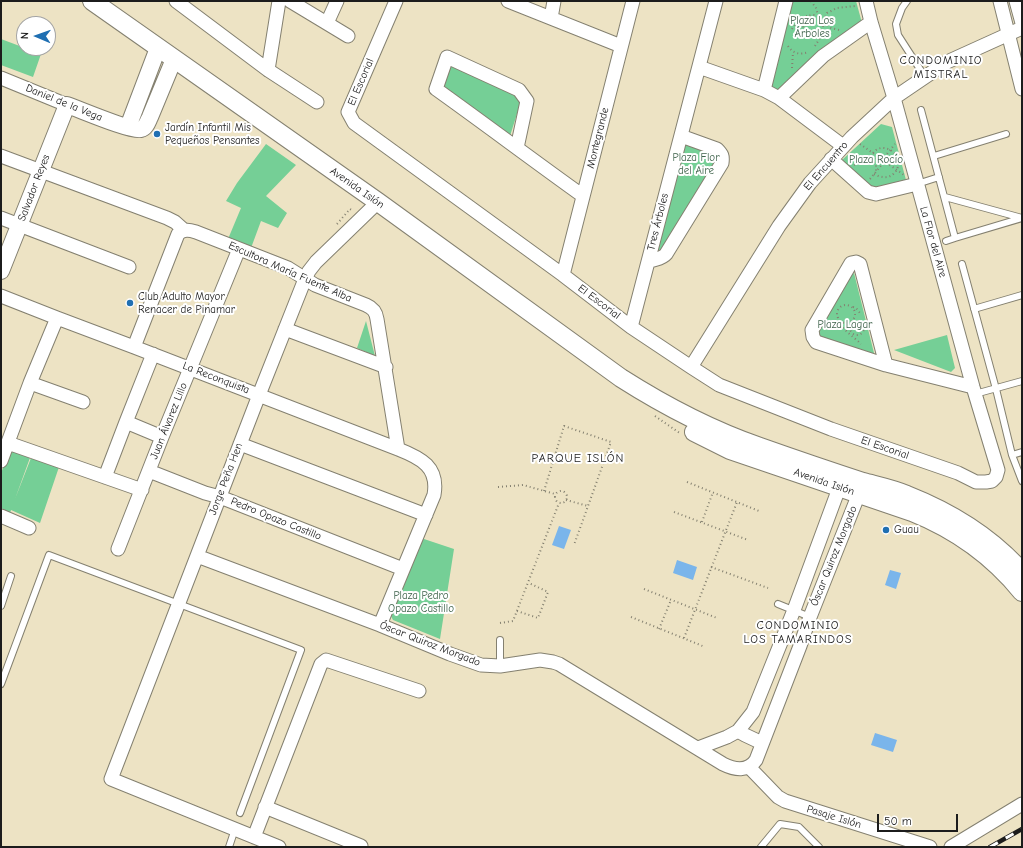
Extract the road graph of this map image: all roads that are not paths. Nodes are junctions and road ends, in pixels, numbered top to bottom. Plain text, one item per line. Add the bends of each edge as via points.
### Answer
1 (92, 1) edge
2 (176, 1) edge
3 (279, 1) edge
4 (290, 1) edge
5 (337, 1) edge
6 (396, 1) edge
7 (508, 1) edge
8 (554, 1) edge
9 (633, 1) edge
10 (716, 1) edge
11 (786, 1) edge
12 (907, 1) edge
13 (1000, 1) edge
14 (1016, 1) edge
15 (867, 5) edge
16 (551, 18) junction
17 (871, 22) junction
18 (327, 23) junction
19 (1022, 23) edge
20 (1022, 28) edge
21 (1008, 34) junction
22 (348, 36) dead end
23 (621, 46) junction
24 (158, 48) junction
25 (174, 59) junction
26 (699, 67) junction
27 (268, 70) junction
28 (925, 77) junction
29 (1, 78) edge
30 (1022, 89) edge
31 (764, 90) junction
32 (779, 98) junction
33 (894, 98) junction
34 (317, 102) dead end
35 (67, 105) junction
36 (921, 110) dead end
37 (128, 127) junction
38 (1006, 134) dead end
39 (681, 136) junction
40 (847, 142) junction
41 (517, 148) junction
42 (1, 156) edge
43 (934, 156) junction
44 (831, 159) junction
45 (41, 171) junction
46 (939, 177) junction
47 (917, 184) junction
48 (583, 196) junction
49 (945, 198) junction
50 (378, 202) junction
51 (1, 218) edge
52 (1022, 218) edge
53 (20, 225) junction
54 (184, 230) junction
55 (955, 238) junction
56 (946, 241) dead end
57 (239, 249) junction
58 (648, 262) junction
59 (962, 264) dead end
60 (129, 267) dead end
61 (1, 271) edge
62 (563, 275) junction
63 (305, 279) junction
64 (1022, 295) edge
65 (1, 296) edge
66 (974, 309) junction
67 (56, 318) junction
68 (631, 327) junction
69 (285, 329) junction
70 (134, 347) junction
71 (153, 354) junction
72 (886, 365) junction
73 (386, 367) junction
74 (191, 368) junction
75 (691, 368) junction
76 (1022, 381) edge
77 (30, 383) junction
78 (996, 389) junction
79 (974, 391) junction
80 (259, 395) junction
81 (83, 402) dead end
82 (126, 422) junction
83 (162, 437) junction
84 (8, 443) junction
85 (240, 444) junction
86 (398, 449) junction
87 (1022, 452) edge
88 (1012, 455) junction
89 (1, 461) edge
90 (149, 471) junction
91 (105, 477) junction
92 (841, 481) junction
93 (992, 481) joint
94 (1022, 481) edge
95 (862, 488) junction
96 (142, 490) junction
97 (220, 497) junction
98 (426, 515) junction
99 (1, 516) edge
100 (29, 528) dead end
101 (118, 549) dead end
102 (197, 556) junction
103 (403, 569) junction
104 (1022, 572) edge
105 (11, 576) dead end
106 (1022, 592) edge
107 (179, 604) junction
108 (778, 604) dead end
109 (1, 606) edge
110 (794, 610) junction
111 (810, 617) junction
112 (380, 625) junction
113 (500, 640) dead end
114 (500, 666) junction
115 (1, 684) edge
116 (419, 691) dead end
117 (738, 730) junction
118 (762, 744) junction
119 (698, 748) junction
120 (749, 767) junction
121 (1022, 804) edge
122 (266, 807) junction
123 (240, 813) dead end
124 (235, 829) junction
125 (254, 837) junction
126 (361, 846) edge
127 (229, 847) edge
128 (279, 847) edge
129 (761, 847) edge
130 (819, 847) edge
131 (930, 847) edge
132 (951, 847) edge

1 - 24 main road, Avenida Islón
2 - 27 street
3 - 27 street
4 - 18 street
5 - 18 street
6 - 62 street, El Escorial via 348,112 354,123
7 - 16 street
8 - 16 street
9 - 23 street, Montegrande
10 - 26 street, Tres Árboles
11 - 31 street
12 - 28 lane via 896,24 898,36
13 - 21 street
14 - 19 street
15 - 17 street, La Flor del Aire
16 - 23 street
17 - 32 street via 823,56
17 - 33 street, La Flor del Aire
18 - 22 street
20 - 21 street, El Encuentro
21 - 28 street, El Encuentro via 947,62
21 - 30 street
23 - 48 street, Montegrande
24 - 25 main road, Avenida Islón
24 - 37 street
25 - 37 street, Daniel de la Vega via 145,126 135,130
25 - 50 main road, Avenida Islón
26 - 31 street
26 - 39 street, Tres Árboles
27 - 34 street
28 - 33 street, El Encuentro
29 - 35 street, Daniel de la Vega
31 - 32 street
32 - 40 street
33 - 40 street, El Encuentro
33 - 47 street, La Flor del Aire
35 - 37 street, Daniel de la Vega
35 - 45 street, Salvador Reyes
36 - 43 lane
38 - 43 lane
39 - 58 street, Tres Árboles
39 - 58 street via 717,149 722,154 722,163 666,254
40 - 44 street, El Encuentro
41 - 41 street via 527,101 519,90 447,57 436,89
41 - 48 street
42 - 45 street
43 - 46 lane
44 - 47 street via 868,192 876,194
44 - 75 street, El Encuentro via 779,226
45 - 53 street, Salvador Reyes
45 - 54 street via 166,218
46 - 47 lane
46 - 49 lane
47 - 79 street, La Flor del Aire
48 - 62 street, Montegrande
49 - 52 lane
49 - 55 lane
50 - 63 street, Jorge Peña Hen via 316,262
50 - 92 main road, Avenida Islón via 622,378 664,404 710,427
51 - 53 street
52 - 55 lane
53 - 60 street
53 - 61 street, Salvador Reyes
54 - 57 street, Escultora María Fuente Alba via 196,232
54 - 70 street via 178,234 175,241
55 - 56 lane
57 - 63 street, Escultora María Fuente Alba via 288,268
57 - 74 street, Juan Álvarez Lillo
58 - 68 street, Tres Árboles
59 - 66 lane
62 - 68 street, El Escorial
63 - 69 street, Jorge Peña Hen
63 - 73 street, Escultora María Fuente Alba via 374,310
64 - 66 lane
65 - 67 street, La Reconquista
66 - 78 lane
67 - 70 street, La Reconquista
67 - 77 street
68 - 75 street, El Escorial
69 - 73 street
69 - 80 street, Jorge Peña Hen
70 - 71 street, La Reconquista
71 - 74 street, La Reconquista
71 - 82 street
72 - 72 street via 816,342 812,336 812,330 851,263 860,264
72 - 79 street
73 - 86 street, Escultora María Fuente Alba
74 - 80 street, La Reconquista
74 - 83 street, Juan Álvarez Lillo
75 - 93 street, El Escorial via 719,385 831,429 958,473 976,482
76 - 78 lane
77 - 81 street
77 - 84 street
78 - 79 lane
78 - 88 lane
79 - 93 street, La Flor del Aire via 998,470
80 - 85 street, Jorge Peña Hen
80 - 86 street, La Reconquista
82 - 83 street
82 - 91 street
83 - 90 street, Juan Álvarez Lillo
84 - 89 street
84 - 91 street
85 - 97 street, Jorge Peña Hen
85 - 98 street
86 - 98 street, La Reconquista via 415,456 428,466 433,476 434,495
87 - 88 lane
88 - 94 lane
90 - 96 street, Juan Álvarez Lillo
90 - 97 street, Pedro Opazo Castillo
91 - 96 street
92 - 95 main road, Avenida Islón
92 - 110 street, Óscar Quiroz Morgado
95 - 104 main road, Avenida Islón via 906,494 944,512 985,539
95 - 106 main road, Avenida Islón via 934,521 960,536 989,557
95 - 111 street, Óscar Quiroz Morgado
96 - 101 street, Juan Álvarez Lillo
97 - 102 street, Jorge Peña Hen
97 - 103 street, Pedro Opazo Castillo
98 - 103 street
99 - 100 street
102 - 107 street, Jorge Peña Hen
102 - 112 street, Óscar Quiroz Morgado
103 - 112 street
105 - 109 lane
107 - 115 lane via 49,555
107 - 123 lane via 301,650
107 - 124 street, Jorge Peña Hen via 112,779
108 - 110 lane
110 - 111 lane
110 - 117 street, Óscar Quiroz Morgado via 753,712
111 - 118 street, Óscar Quiroz Morgado
112 - 114 street, Óscar Quiroz Morgado via 481,665
113 - 114 lane
114 - 119 street, Óscar Quiroz Morgado via 540,660 559,664
116 - 122 street via 326,660 321,664
117 - 118 street
117 - 119 street, Óscar Quiroz Morgado
118 - 120 street, Óscar Quiroz Morgado via 756,760
119 - 120 street, Óscar Quiroz Morgado via 728,766
120 - 131 street, Pasaje Islón via 785,801
121 - 132 street
122 - 125 street
122 - 126 street
124 - 125 street
124 - 127 lane
125 - 128 street
129 - 130 lane via 780,824 799,826

